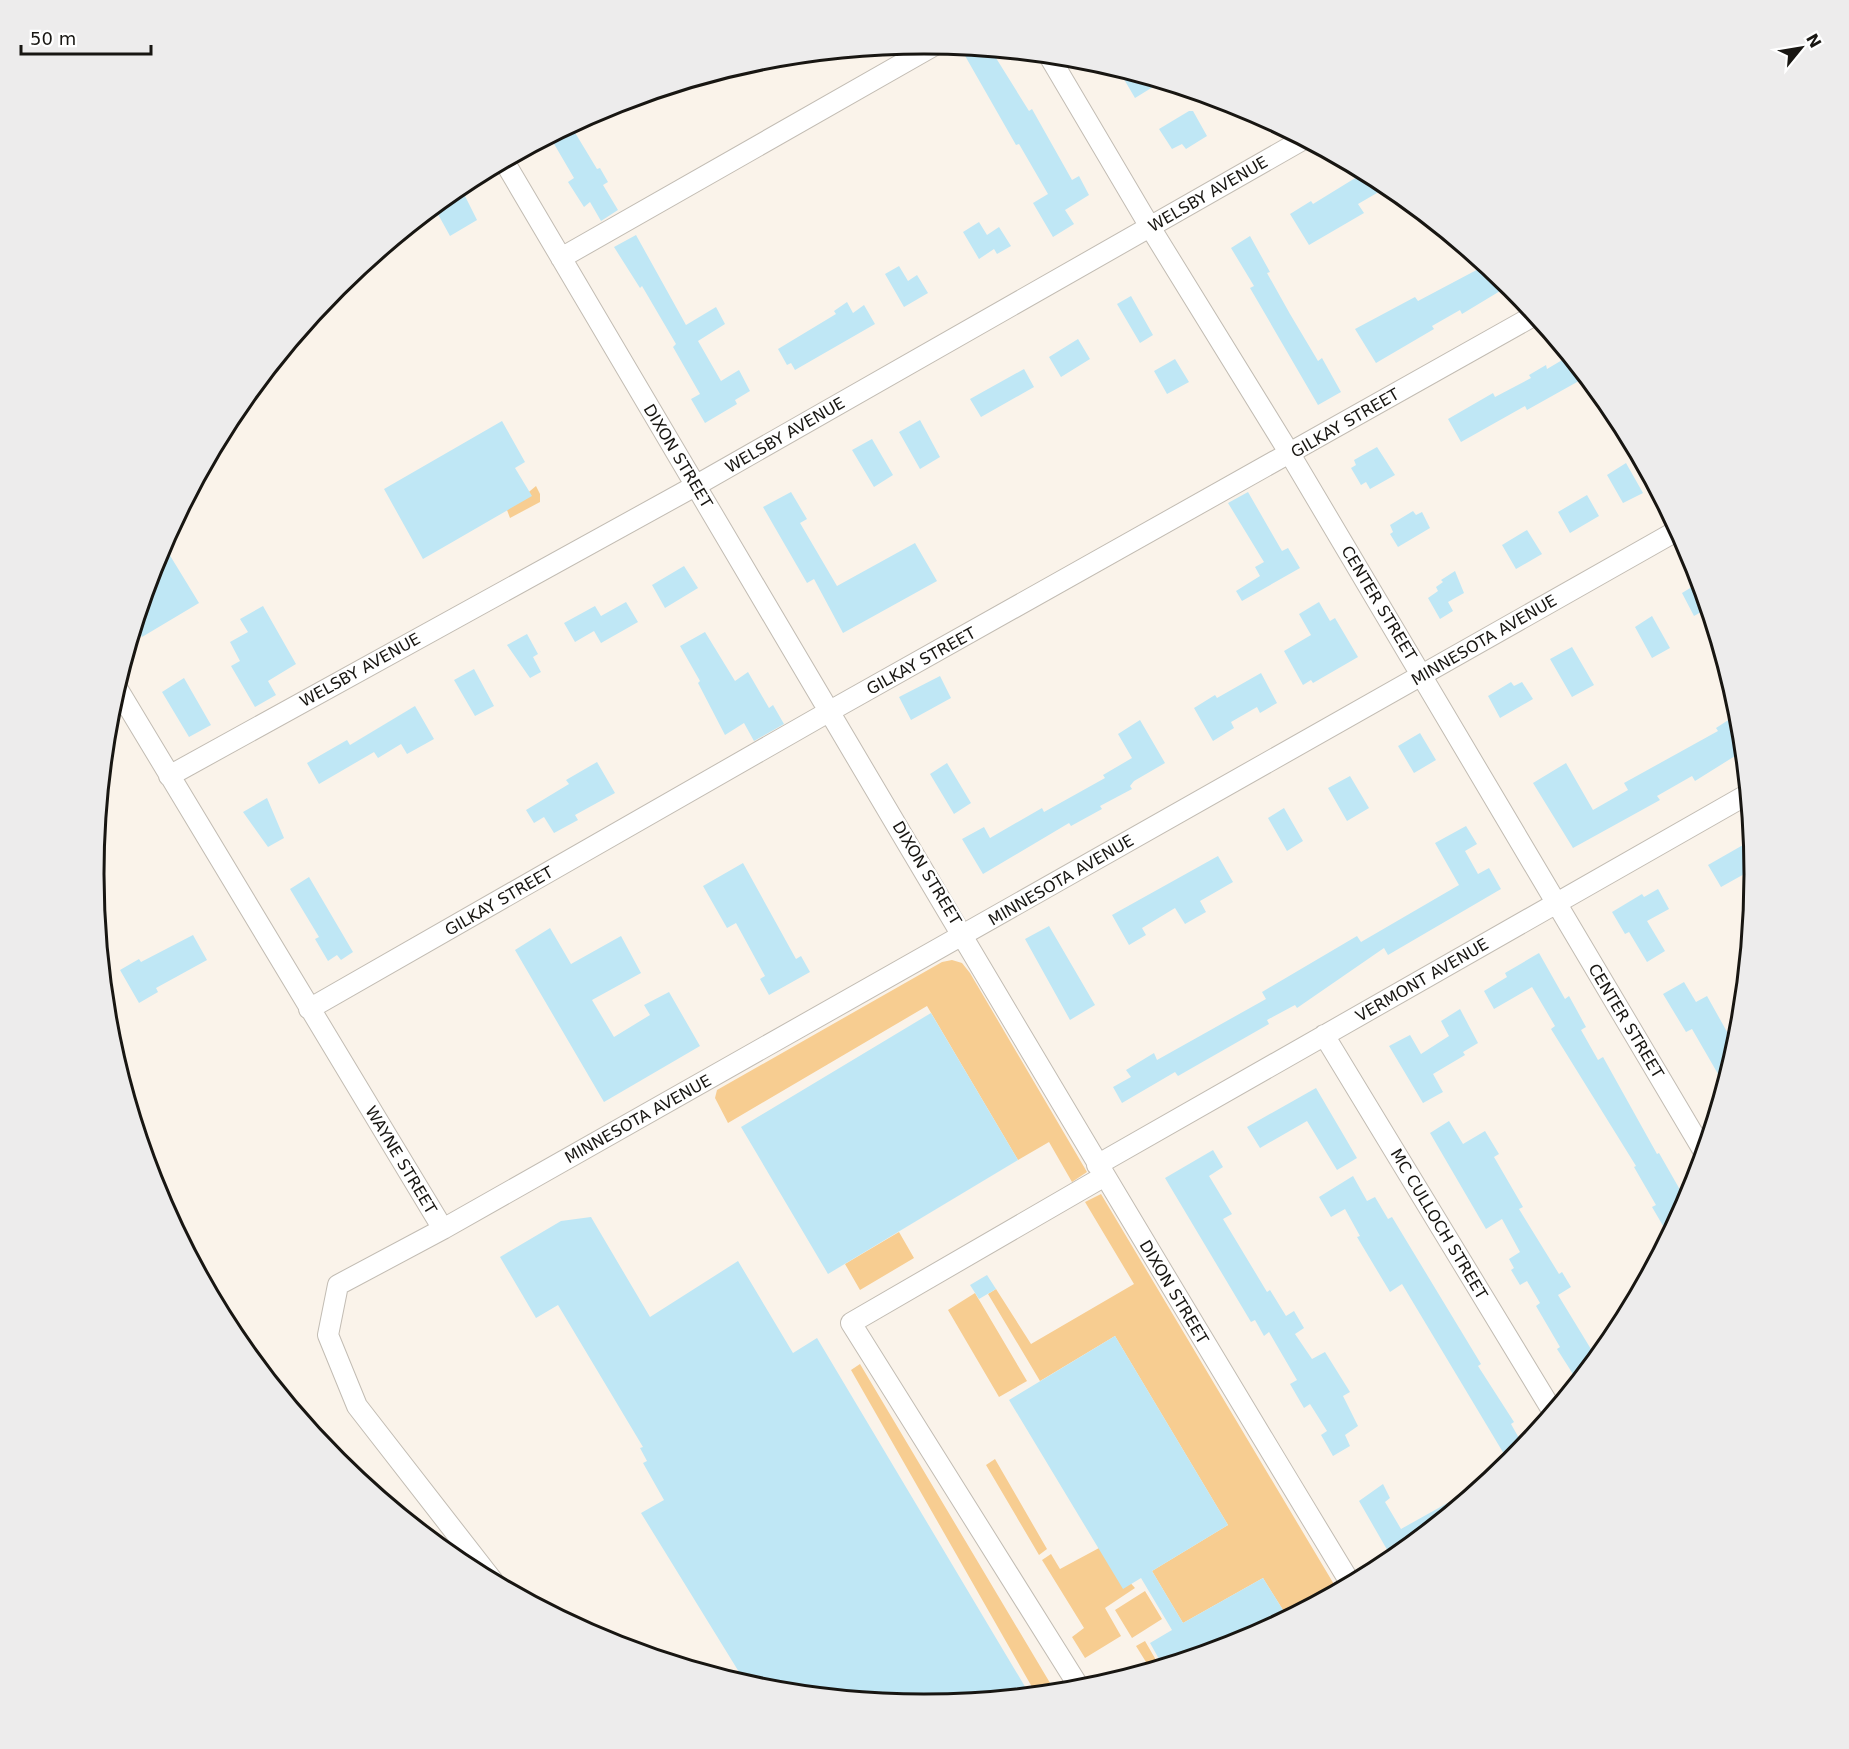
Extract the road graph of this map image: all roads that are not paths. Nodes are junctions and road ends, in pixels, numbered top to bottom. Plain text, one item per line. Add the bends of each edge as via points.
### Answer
1 (919, 54) edge
2 (1053, 65) edge
3 (1296, 144) edge
4 (508, 168) edge
5 (1149, 227) junction
6 (561, 258) junction
7 (1528, 319) edge
8 (1290, 454) junction
9 (695, 486) junction
10 (1670, 534) edge
11 (1422, 675) junction
12 (123, 699) edge
13 (830, 711) junction
14 (169, 776) junction
15 (1741, 798) edge
16 (1556, 904) junction
17 (964, 935) junction
18 (309, 1009) junction
19 (1324, 1035) junction
20 (1699, 1144) edge
21 (1100, 1171) junction
22 (443, 1229) junction
23 (1549, 1405) edge
24 (479, 1563) edge
25 (1347, 1578) edge
26 (1075, 1681) edge

1 - 6 street
2 - 5 street, CENTER STREET
3 - 5 street, WELSBY AVENUE
4 - 6 street, DIXON STREET
5 - 8 street, CENTER STREET
5 - 9 street, WELSBY AVENUE
6 - 9 street, DIXON STREET
7 - 8 street, GILKAY STREET
8 - 11 street, CENTER STREET
8 - 13 street, GILKAY STREET
9 - 13 street, DIXON STREET
9 - 14 street, WELSBY AVENUE
10 - 11 street, MINNESOTA AVENUE
11 - 16 street, CENTER STREET
11 - 17 street, MINNESOTA AVENUE
12 - 14 street, WAYNE STREET
13 - 17 street, DIXON STREET
13 - 18 street, GILKAY STREET
14 - 18 street, WAYNE STREET
15 - 16 street, VERMONT AVENUE
16 - 19 street, VERMONT AVENUE
16 - 20 street, CENTER STREET
17 - 21 street, DIXON STREET
17 - 22 street, MINNESOTA AVENUE
18 - 22 street, WAYNE STREET
19 - 21 street, VERMONT AVENUE
19 - 23 street, MC CULLOCH STREET
21 - 25 street, DIXON STREET
21 - 26 street, VERMONT AVENUE via 851,1323
22 - 24 street, WAYNE STREET via 338,1285 328,1335 357,1406

